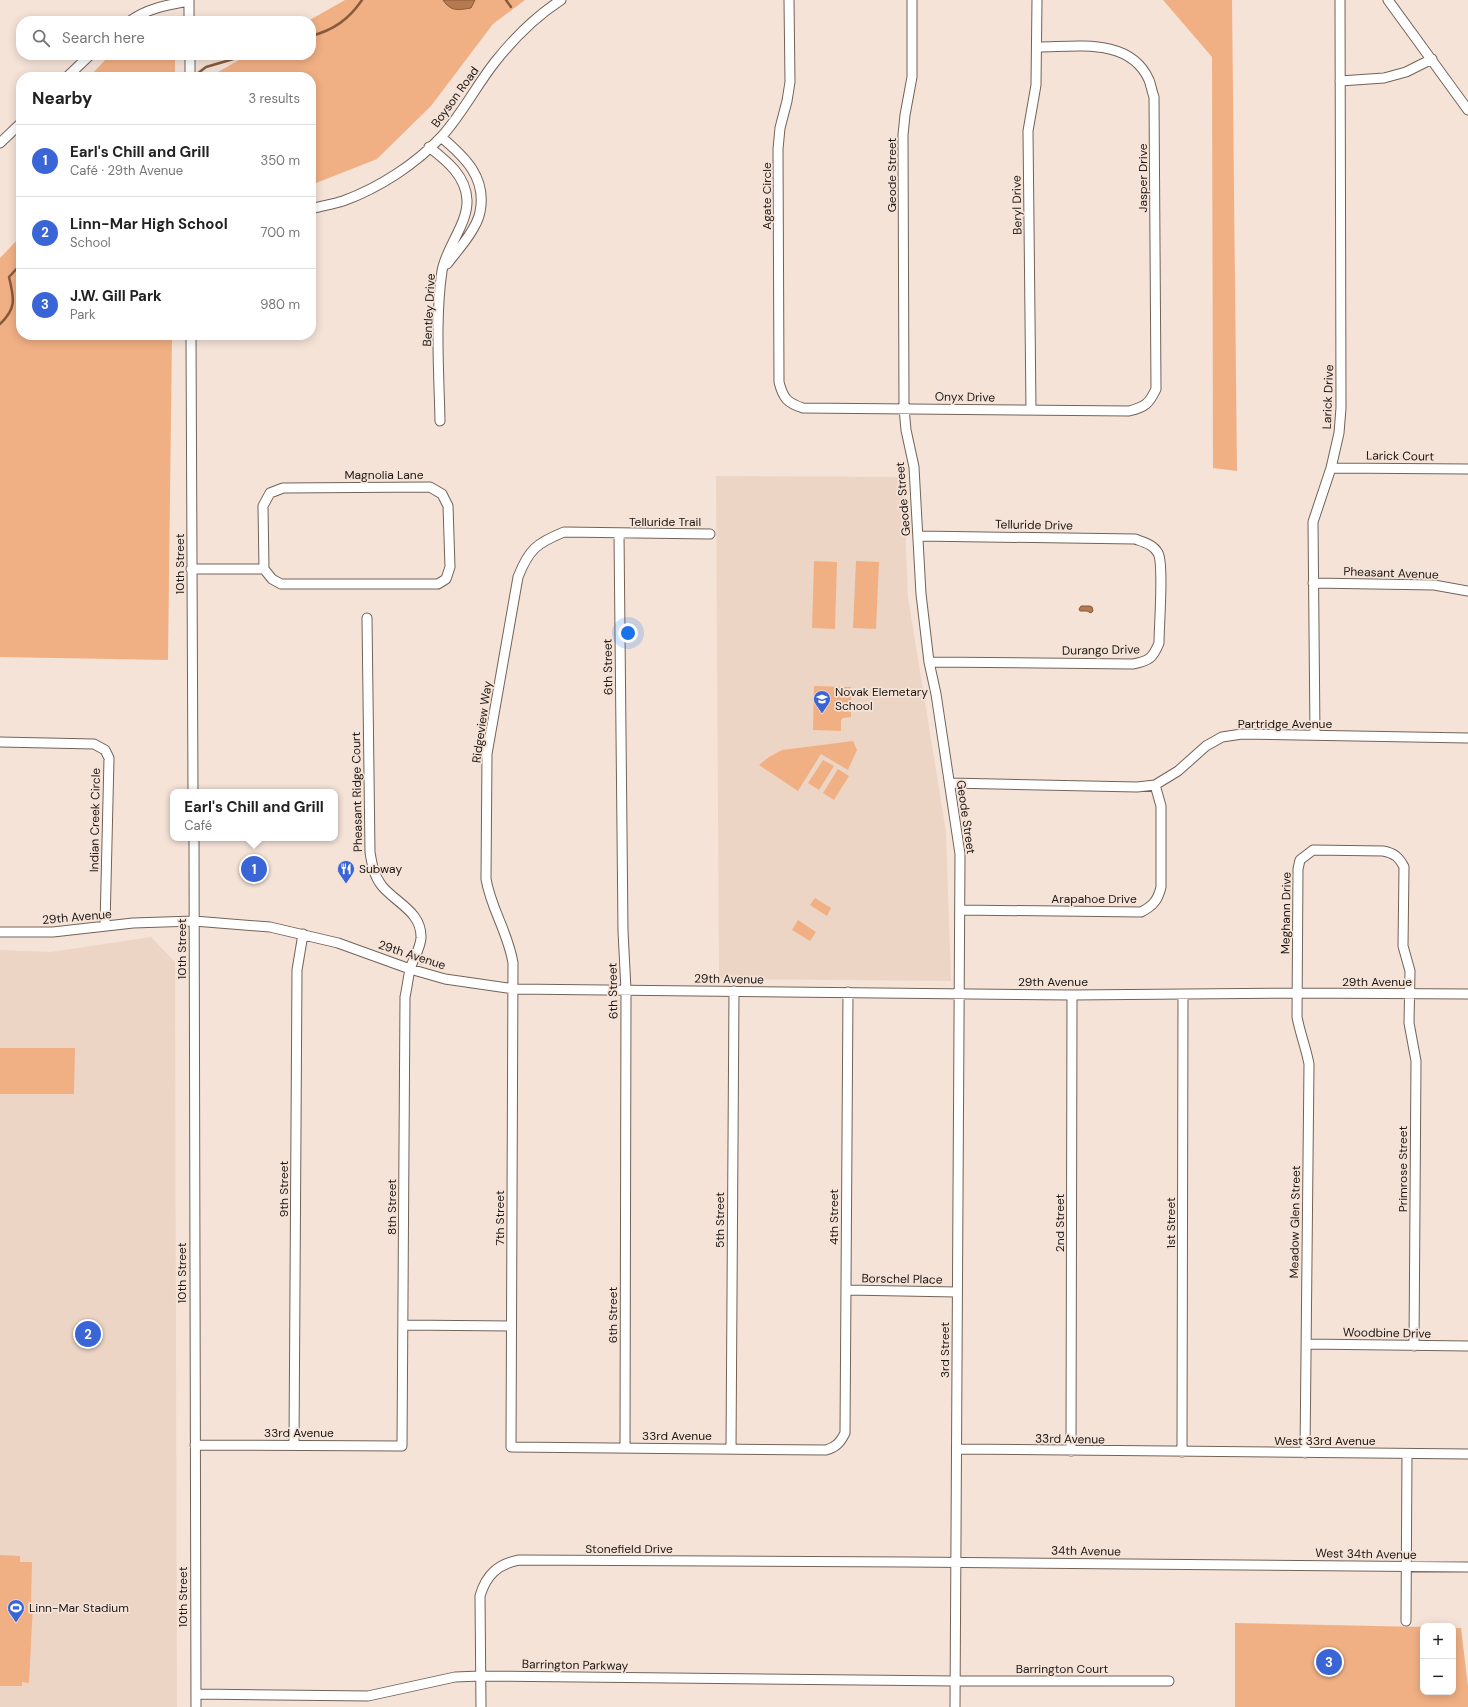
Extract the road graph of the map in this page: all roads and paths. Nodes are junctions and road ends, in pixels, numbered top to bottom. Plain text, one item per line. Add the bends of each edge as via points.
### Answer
1 (189, 0) edge
2 (561, 0) edge
3 (789, 0) edge
4 (912, 0) edge
5 (1037, 0) edge
6 (1340, 0) edge
7 (1388, 0) edge
8 (137, 16) edge
9 (190, 16) edge
10 (1038, 47) junction
11 (1432, 59) junction
12 (85, 60) edge
13 (190, 60) edge
14 (73, 72) edge
15 (190, 72) edge
16 (1340, 80) junction
17 (1468, 110) edge
18 (16, 128) edge
19 (441, 137) junction
20 (0, 144) edge
21 (429, 147) junction
22 (316, 208) edge
23 (442, 270) junction
24 (191, 340) edge
25 (782, 393) joint
26 (1151, 400) joint
27 (904, 408) junction
28 (1031, 410) junction
29 (440, 421) dead end
30 (1331, 468) junction
31 (1468, 469) edge
32 (619, 534) junction
33 (710, 534) dead end
34 (918, 536) junction
35 (1149, 543) joint
36 (192, 569) junction
37 (264, 569) junction
38 (1313, 583) junction
39 (1468, 591) edge
40 (368, 618) dead end
41 (929, 662) junction
42 (1315, 735) junction
43 (1468, 738) edge
44 (0, 742) edge
45 (950, 783) junction
46 (1156, 785) junction
47 (193, 789) edge
48 (194, 841) edge
49 (960, 910) junction
50 (194, 921) junction
51 (105, 926) junction
52 (0, 932) edge
53 (302, 934) junction
54 (410, 969) junction
55 (514, 989) junction
56 (626, 990) junction
57 (734, 991) junction
58 (848, 992) junction
59 (1297, 993) junction
60 (959, 994) junction
61 (1410, 994) junction
62 (1468, 994) edge
63 (1072, 995) junction
64 (1183, 995) junction
65 (846, 1290) junction
66 (957, 1292) junction
67 (403, 1325) junction
68 (511, 1326) junction
69 (1306, 1344) junction
70 (1414, 1346) junction
71 (1468, 1346) edge
72 (841, 1441) joint
73 (194, 1445) junction
74 (294, 1445) junction
75 (402, 1446) joint
76 (511, 1447) joint
77 (625, 1448) junction
78 (731, 1448) junction
79 (957, 1449) junction
80 (1072, 1451) junction
81 (1182, 1452) junction
82 (1304, 1453) junction
83 (1407, 1454) junction
84 (1468, 1454) edge
85 (908, 1562) joint
86 (956, 1562) junction
87 (1264, 1565) joint
88 (1406, 1567) junction
89 (1468, 1567) edge
90 (1406, 1621) dead end
91 (481, 1676) junction
92 (955, 1681) junction
93 (1168, 1681) dead end
94 (196, 1694) junction
95 (196, 1707) edge
96 (481, 1707) edge
97 (955, 1707) edge

1 - 8 street
1 - 9 street
2 - 19 street, Boyson Road via 518,34
3 - 25 street, Agate Circle via 790,82 778,149 779,382
4 - 27 street, Geode Street via 912,77 903,135
5 - 10 street, Beryl Drive
6 - 16 street, Larick Drive
7 - 11 street
10 - 26 street, Jasper Drive via 1107,47 1127,54 1140,66 1149,80 1154,98 1156,389
10 - 28 street, Beryl Drive via 1036,85 1028,131
11 - 16 street via 1406,72 1384,78
11 - 17 street
12 - 14 street
13 - 15 street
16 - 30 street, Larick Drive via 1341,408 1340,433
18 - 20 street
19 - 21 street, Boyson Road
19 - 23 street via 460,153 474,170 480,192 480,213 475,224 466,240
21 - 22 street, Boyson Road via 387,180 344,200
21 - 23 street, Bentley Drive via 448,162 461,178 467,200 465,215
23 - 29 street, Bentley Drive via 439,300
24 - 36 street, 10th Street
25 - 27 street, Onyx Drive via 790,404 803,408
26 - 28 street, Onyx Drive via 1142,408 1129,411
27 - 28 street, Onyx Drive
27 - 34 street, Geode Street via 914,467
30 - 31 street, Larick Court
30 - 38 street, Larick Drive via 1313,522
32 - 33 street, Telluride Trail
32 - 55 street, Ridgeview Way via 564,532 544,540 531,551 518,577 487,762 486,879 510,945
32 - 56 street, 6th Street via 623,930
34 - 35 street, Telluride Drive via 1135,539
34 - 41 street, Geode Street via 921,594
35 - 41 street, Durango Drive via 1158,553 1160,565 1159,643 1155,654 1146,661 1133,664
36 - 37 street
36 - 47 street, 10th Street
37 - 37 street, Magnolia Lane via 272,579 281,584 438,584 446,579 450,567 448,506 442,494 430,487 284,488 270,493 263,506
38 - 39 street, Pheasant Avenue via 1434,585
38 - 42 street, Larick Drive
40 - 54 street, Pheasant Ridge Court via 372,870 382,886 411,911 418,924 421,937 419,951
41 - 45 street, Geode Street
42 - 43 street, Partridge Avenue
42 - 46 street, Partridge Avenue via 1242,734 1222,737 1206,746 1178,771
44 - 51 street, Indian Creek Circle via 94,744 104,750 108,758
45 - 46 street, Partridge Avenue via 1137,787
45 - 49 street, Geode Street via 960,854
46 - 49 street, Arapahoe Drive via 1160,806 1161,887 1158,899 1151,907 1141,912
48 - 50 street, 10th Street
49 - 60 street, Geode Street
50 - 51 street, 29th Avenue
50 - 53 street, 29th Avenue via 270,927
50 - 73 street, 10th Street
51 - 52 street, 29th Avenue via 53,932
53 - 54 street, 29th Avenue via 338,942
53 - 74 street, 9th Street via 297,970
54 - 55 street, 29th Avenue via 445,979
54 - 67 street, 8th Street via 405,997
55 - 56 street, 29th Avenue
55 - 68 street, 7th Street
56 - 57 street, 29th Avenue
56 - 77 street, 6th Street
57 - 58 street, 29th Avenue
57 - 78 street, 5th Street
58 - 60 street, 29th Avenue
58 - 65 street, 4th Street
59 - 61 street, 29th Avenue
59 - 61 street, Meghann Drive via 1300,860 1313,850 1344,850 1393,853 1404,867 1403,946 1410,971
59 - 64 street, 29th Avenue
59 - 69 street, Meadow Glen Street via 1297,1017 1308,1064
60 - 63 street, 29th Avenue
60 - 66 street, 3rd Street
61 - 62 street, 29th Avenue
61 - 70 street, Primrose Street via 1409,1023 1416,1061
63 - 64 street, 29th Avenue
63 - 80 street, 2nd Street
64 - 81 street, 1st Street
65 - 66 street, Borschel Place
65 - 72 street, 4th Street via 845,1433
66 - 79 street, 3rd Street
67 - 68 street
67 - 75 street, 8th Street
68 - 76 street, 7th Street
69 - 70 street, Woodbine Drive
69 - 82 street, Meadow Glen Street
70 - 71 street, Woodbine Drive
72 - 78 street, 33rd Avenue via 834,1448 826,1450
73 - 74 street, 33rd Avenue
73 - 94 street, 10th Street
74 - 75 street, 33rd Avenue
76 - 77 street, 33rd Avenue
77 - 78 street, 33rd Avenue
79 - 80 street, 33rd Avenue
79 - 86 street, 3rd Street
80 - 81 street, 33rd Avenue
81 - 82 street, West 33rd Avenue
82 - 83 street, West 33rd Avenue
83 - 84 street, West 33rd Avenue
83 - 88 street
85 - 86 street, 34th Avenue
85 - 91 street, Stonefield Drive via 508,1562 491,1573 480,1596
86 - 87 street, 34th Avenue
86 - 92 street, 3rd Street
87 - 88 street, West 34th Avenue
88 - 89 street, West 34th Avenue
88 - 90 street
91 - 92 street, Barrington Parkway
91 - 94 street, Barrington Parkway via 455,1677 368,1696
91 - 96 street, Stonefield Drive
92 - 93 street, Barrington Court
92 - 97 street, 3rd Street
94 - 95 street, 10th Street

